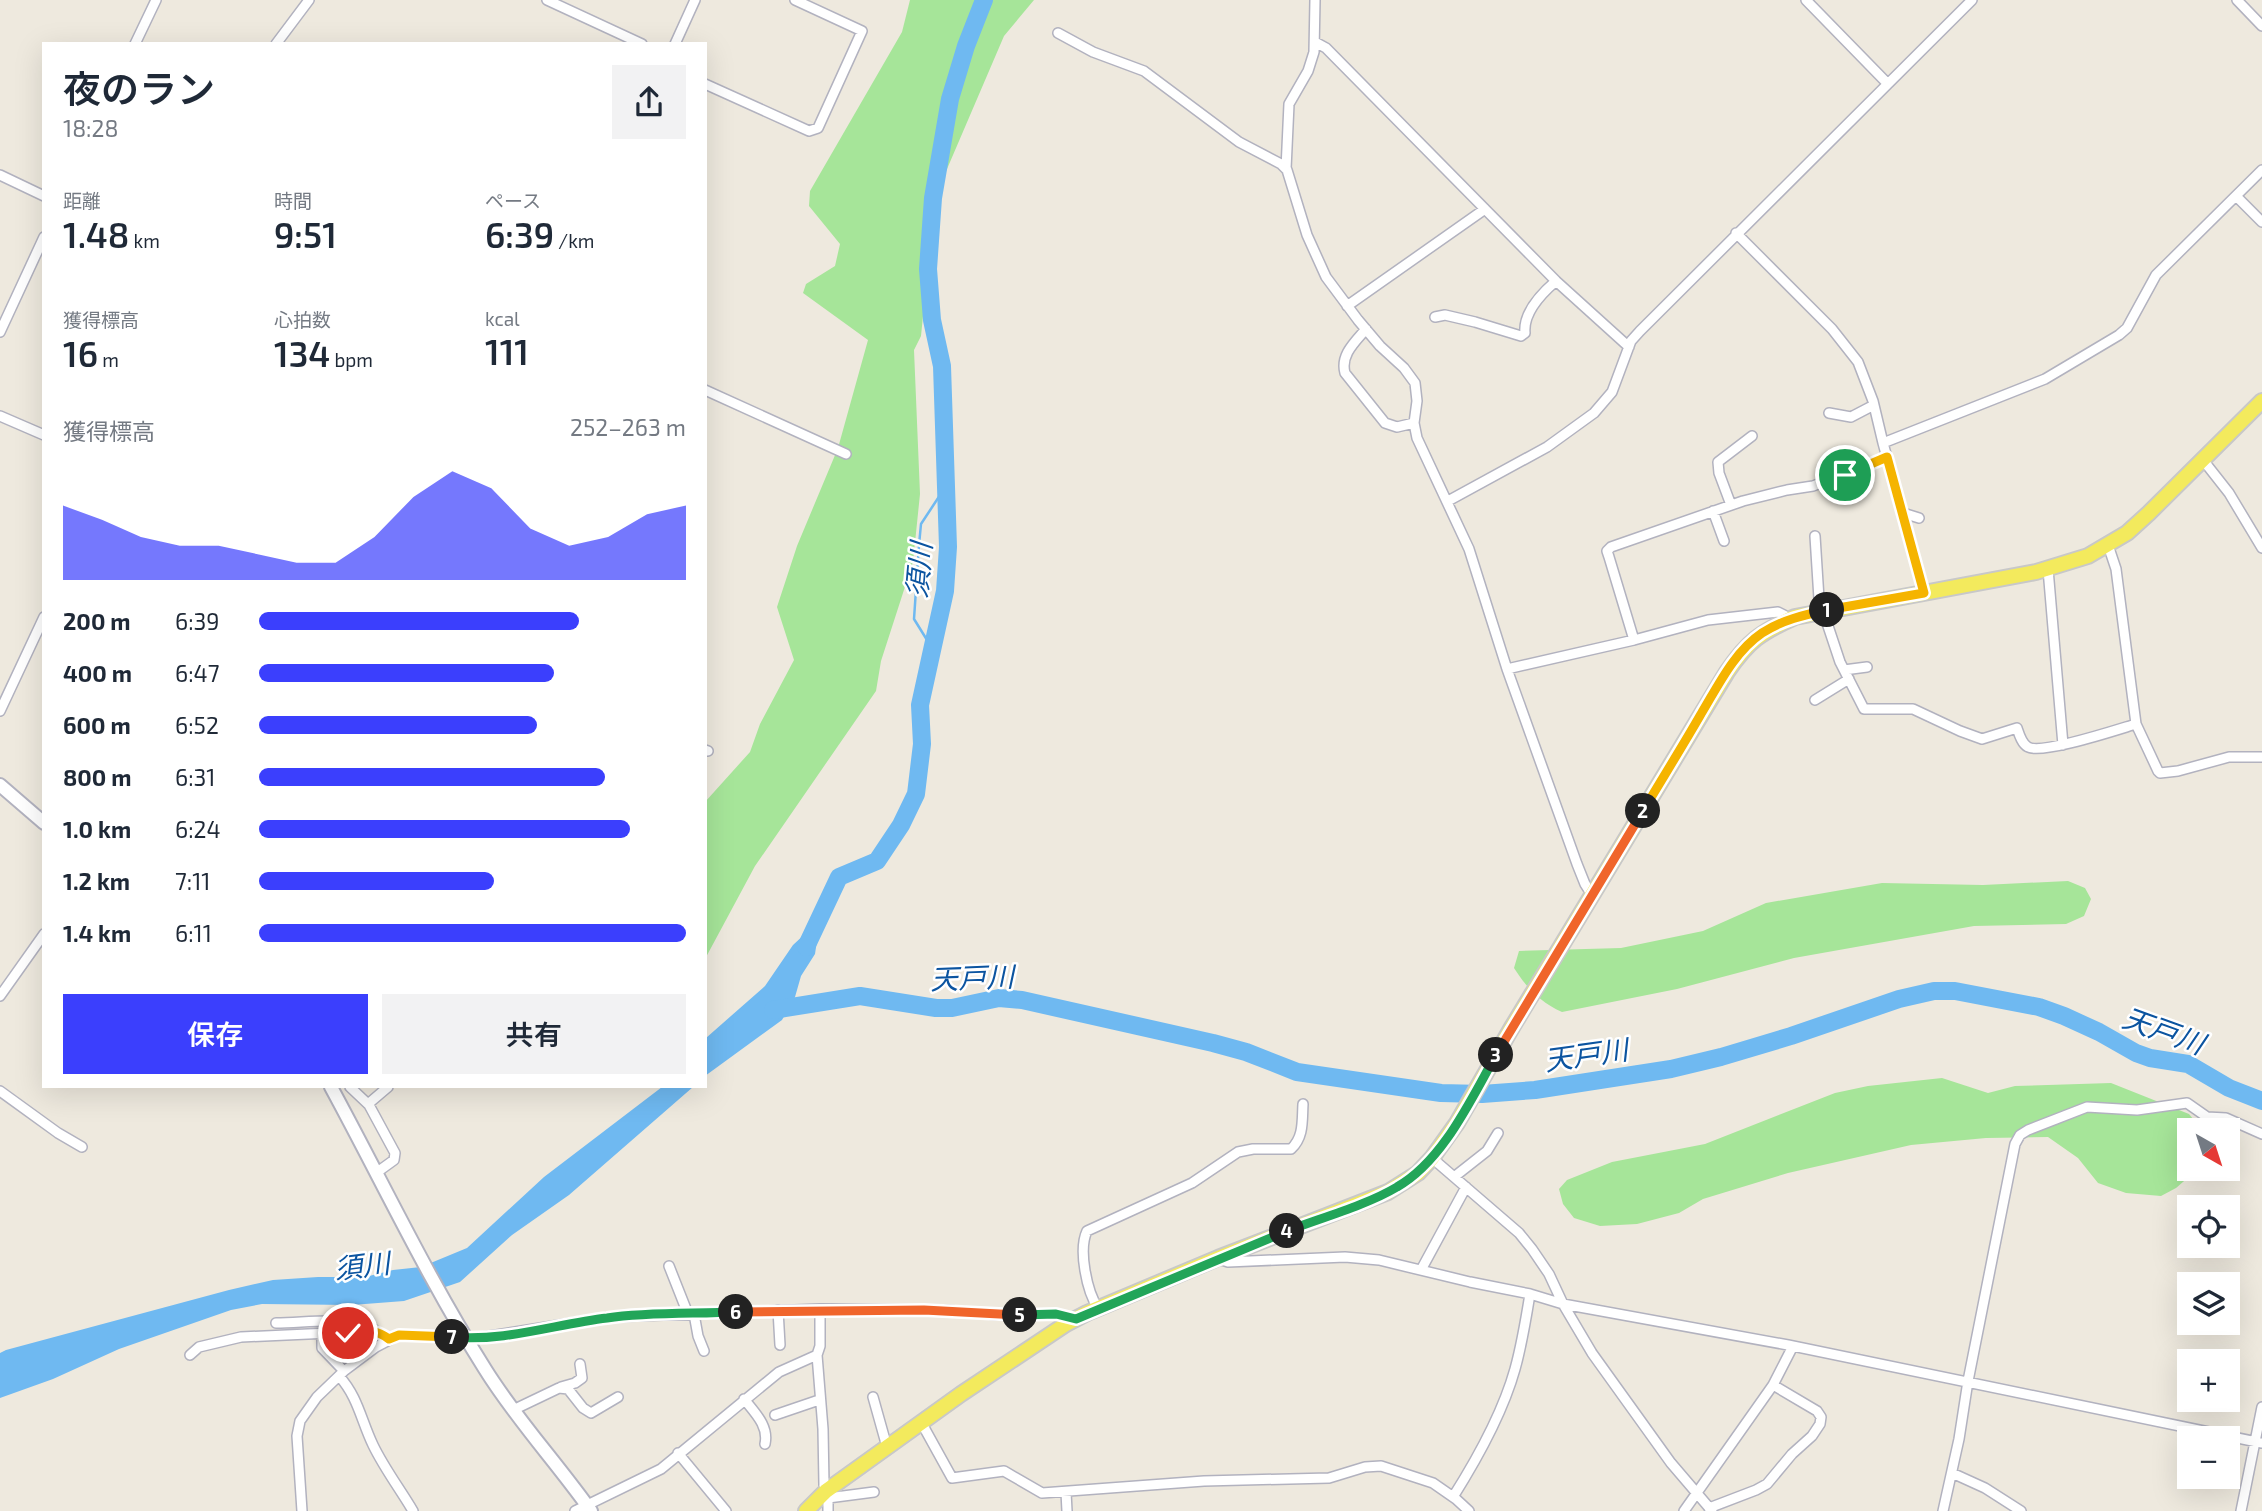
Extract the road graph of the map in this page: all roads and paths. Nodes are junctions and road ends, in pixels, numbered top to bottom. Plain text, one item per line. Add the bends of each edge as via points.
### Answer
1 (156, 0) edge
2 (309, 0) edge
3 (547, 0) edge
4 (695, 0) edge
5 (796, 0) edge
6 (1315, 0) edge
7 (1806, 0) edge
8 (1972, 0) edge
9 (2237, 0) edge
10 (2262, 26) edge
11 (1058, 33) dead end
12 (136, 42) edge
13 (278, 42) edge
14 (638, 42) edge
15 (676, 42) edge
16 (1315, 42) junction
17 (1887, 83) junction
18 (707, 85) edge
19 (1286, 169) junction
20 (2262, 170) edge
21 (0, 175) edge
22 (42, 195) edge
23 (2236, 196) junction
24 (1485, 209) junction
25 (2262, 222) edge
26 (1736, 233) junction
27 (42, 241) edge
28 (1556, 281) junction
29 (1347, 306) junction
30 (1435, 317) dead end
31 (1366, 329) junction
32 (0, 332) edge
33 (1629, 347) junction
34 (707, 391) edge
35 (2262, 401) edge
36 (1874, 405) junction
37 (1829, 413) dead end
38 (0, 416) edge
39 (1414, 423) junction
40 (42, 434) edge
41 (1752, 436) dead end
42 (1883, 443) junction
43 (846, 454) dead end
44 (1887, 457) junction
45 (2203, 460) junction
46 (1448, 501) junction
47 (1731, 505) junction
48 (1713, 511) junction
49 (1903, 513) junction
50 (1919, 518) dead end
51 (1815, 536) dead end
52 (1724, 541) dead end
53 (2108, 545) junction
54 (2262, 548) edge
55 (2048, 569) junction
56 (1924, 593) junction
57 (1823, 611) junction
58 (1788, 620) junction
59 (42, 621) edge
60 (1634, 640) junction
61 (1867, 667) dead end
62 (1507, 669) junction
63 (1846, 675) junction
64 (1815, 701) dead end
65 (0, 711) edge
66 (2136, 724) junction
67 (2063, 745) junction
68 (2262, 757) edge
69 (0, 785) edge
70 (42, 821) edge
71 (1592, 895) junction
72 (42, 937) edge
73 (0, 996) edge
74 (332, 1088) edge
75 (351, 1088) edge
76 (387, 1088) edge
77 (0, 1091) edge
78 (368, 1104) junction
79 (1303, 1104) dead end
80 (1498, 1133) dead end
81 (2262, 1134) edge
82 (82, 1147) dead end
83 (1432, 1158) junction
84 (377, 1176) junction
85 (1454, 1177) junction
86 (1466, 1187) junction
87 (1218, 1258) junction
88 (668, 1266) dead end
89 (1421, 1270) junction
90 (1530, 1294) junction
91 (1563, 1304) junction
92 (1098, 1308) junction
93 (820, 1309) junction
94 (778, 1310) junction
95 (691, 1314) junction
96 (1076, 1319) junction
97 (276, 1323) dead end
98 (379, 1332) junction
99 (322, 1334) junction
100 (466, 1338) junction
101 (389, 1339) junction
102 (780, 1345) dead end
103 (1794, 1346) junction
104 (704, 1351) dead end
105 (190, 1355) dead end
106 (817, 1355) junction
107 (580, 1364) dead end
108 (342, 1374) junction
109 (1968, 1381) junction
110 (1773, 1385) junction
111 (559, 1388) junction
112 (618, 1397) dead end
113 (873, 1397) dead end
114 (744, 1399) junction
115 (819, 1400) junction
116 (2262, 1406) edge
117 (513, 1410) junction
118 (775, 1415) dead end
119 (921, 1422) junction
120 (2258, 1442) edge
121 (765, 1444) dead end
122 (887, 1447) junction
123 (678, 1453) junction
124 (1952, 1474) junction
125 (874, 1492) dead end
126 (1066, 1492) junction
127 (1697, 1494) junction
128 (827, 1495) junction
129 (1453, 1497) junction
130 (584, 1509) edge
131 (1711, 1509) edge
132 (302, 1511) edge
133 (413, 1511) edge
134 (726, 1511) edge
135 (806, 1511) edge
136 (828, 1511) edge
137 (1067, 1511) edge
138 (1469, 1511) edge
139 (1684, 1511) edge
140 (1943, 1511) edge
141 (2021, 1511) edge
142 (2241, 1511) edge

1 - 12 street
2 - 13 street
3 - 14 street
4 - 15 street
5 - 18 street via 862,31 818,128 809,131
6 - 16 street
7 - 17 street
8 - 17 street
9 - 10 street
11 - 19 street via 1144,71 1239,142
16 - 19 street via 1311,65 1290,104
16 - 24 street
17 - 26 street
19 - 29 street via 1320,267
20 - 23 street
21 - 22 street
23 - 25 street
23 - 42 street via 2156,275 2119,335 2045,379
24 - 28 street
24 - 29 street
26 - 33 street
26 - 36 street via 1843,342 1858,362
27 - 32 street
28 - 30 street via 1535,303 1521,336 1445,315
28 - 33 street
29 - 31 street
31 - 39 street via 1415,383
31 - 39 street via 1345,357 1345,373 1385,423 1397,427
33 - 46 street via 1612,392 1594,413 1547,447
34 - 43 street
35 - 45 main road
36 - 37 street via 1852,417
36 - 42 street
38 - 40 street
39 - 46 street
41 - 47 street via 1718,462
42 - 44 street
44 - 47 street via 1813,486
44 - 49 street
45 - 53 main road via 2150,513
45 - 54 street
46 - 62 street via 1469,549
47 - 48 street
48 - 52 street
48 - 60 street via 1607,551
49 - 50 street
49 - 56 street
51 - 57 street
53 - 55 main road
53 - 66 street via 2116,569
55 - 56 main road
55 - 67 street
56 - 57 main road
57 - 58 main road
57 - 63 street
58 - 60 street via 1778,612 1708,620
58 - 71 main road via 1760,634 1735,660
59 - 65 street
60 - 62 street
61 - 63 street
62 - 71 street
63 - 64 street
63 - 67 street via 1864,709 1913,709 1982,739 2017,728 2029,748
66 - 67 street
66 - 68 street via 2160,773 2229,757
69 - 70 street
71 - 83 main road
72 - 73 street
74 - 84 street
75 - 78 street
76 - 78 street
77 - 82 street
78 - 84 street via 395,1153 394,1160
79 - 92 street via 1299,1143 1291,1149 1244,1150 1185,1186 1087,1231 1086,1276
80 - 85 street via 1487,1151
81 - 109 street via 2226,1118 2207,1117 2187,1103 2137,1110 2087,1107 2020,1135
83 - 85 street
83 - 87 main road via 1412,1178 1388,1192
84 - 100 street
85 - 86 street
86 - 89 street
86 - 91 street via 1519,1233 1549,1274
87 - 89 street via 1228,1262 1360,1257
87 - 92 main road
88 - 95 street
89 - 90 street
90 - 91 street
90 - 129 street via 1509,1388
91 - 103 street
91 - 127 street via 1591,1353
92 - 96 main road
93 - 94 street
93 - 96 street via 1056,1314
93 - 106 street
94 - 95 street
94 - 102 street
95 - 100 street via 610,1317
95 - 104 street
96 - 119 main road
97 - 98 street via 362,1323
98 - 99 street
98 - 101 street
99 - 105 street via 241,1337 199,1347
99 - 108 street via 322,1348
100 - 101 street via 406,1334
100 - 117 street
101 - 108 street
103 - 109 street
103 - 110 street
106 - 114 street via 779,1372
106 - 115 street
107 - 111 street via 582,1378
108 - 132 street via 300,1421
108 - 133 street via 375,1449
109 - 120 street
109 - 124 street
110 - 127 street
110 - 131 street via 1817,1411 1820,1424 1763,1486
111 - 112 street via 568,1389 591,1413
111 - 117 street
113 - 122 street
114 - 121 street via 763,1425
114 - 123 street
115 - 118 street
115 - 128 street
116 - 120 street
117 - 130 street
119 - 122 main road
119 - 126 street via 952,1478 1003,1471 1041,1493
120 - 142 street
122 - 128 main road
123 - 130 street via 661,1469
123 - 134 street
124 - 140 street
124 - 141 street
125 - 128 street
126 - 129 street via 1204,1481 1329,1478 1377,1466 1422,1479
126 - 137 street
127 - 131 street
127 - 139 street
128 - 135 main road
128 - 136 street
129 - 138 street

